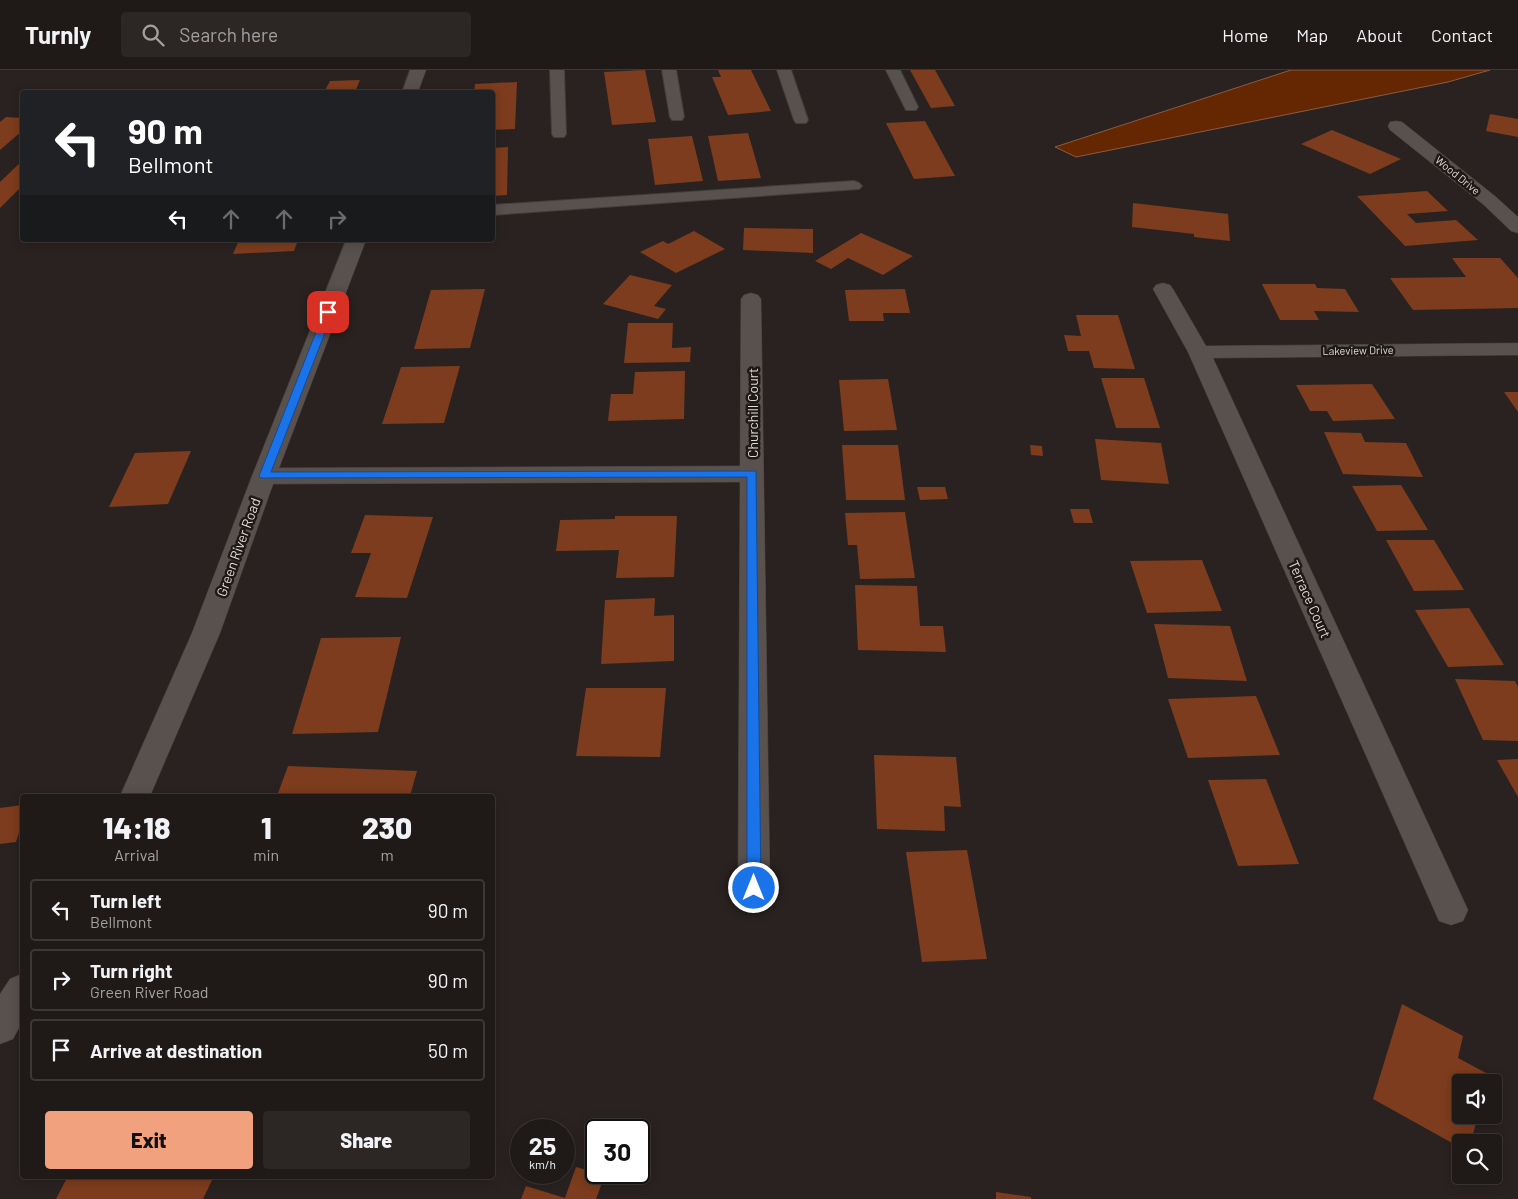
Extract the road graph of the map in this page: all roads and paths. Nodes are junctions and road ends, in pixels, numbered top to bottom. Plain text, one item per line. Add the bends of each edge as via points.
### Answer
1 (418, 70) edge
2 (558, 70) edge
3 (669, 70) edge
4 (784, 70) edge
5 (893, 70) edge
6 (411, 90) edge
7 (911, 107) dead end
8 (677, 117) dead end
9 (801, 120) dead end
10 (1396, 126) dead end
11 (559, 134) dead end
12 (854, 186) dead end
13 (495, 210) edge
14 (1518, 228) edge
15 (355, 242) edge
16 (1164, 290) dead end
17 (751, 299) dead end
18 (1518, 348) edge
19 (1199, 352) junction
20 (752, 474) junction
21 (264, 476) junction
22 (136, 794) edge
23 (754, 888) dead end
24 (1451, 910) dead end
25 (20, 994) edge
26 (0, 1026) edge

1 - 6 street
2 - 11 lane
3 - 8 lane
4 - 9 lane
5 - 7 lane
10 - 14 street, Wood Drive via 1490,201
12 - 13 lane
15 - 21 street, Green River Road
16 - 19 street, Terrace Court
17 - 20 street, Churchill Court
18 - 19 street, Lakeview Drive
19 - 24 street, Terrace Court
20 - 21 street
20 - 23 street, Churchill Court
21 - 22 street, Green River Road via 206,633
25 - 26 street

